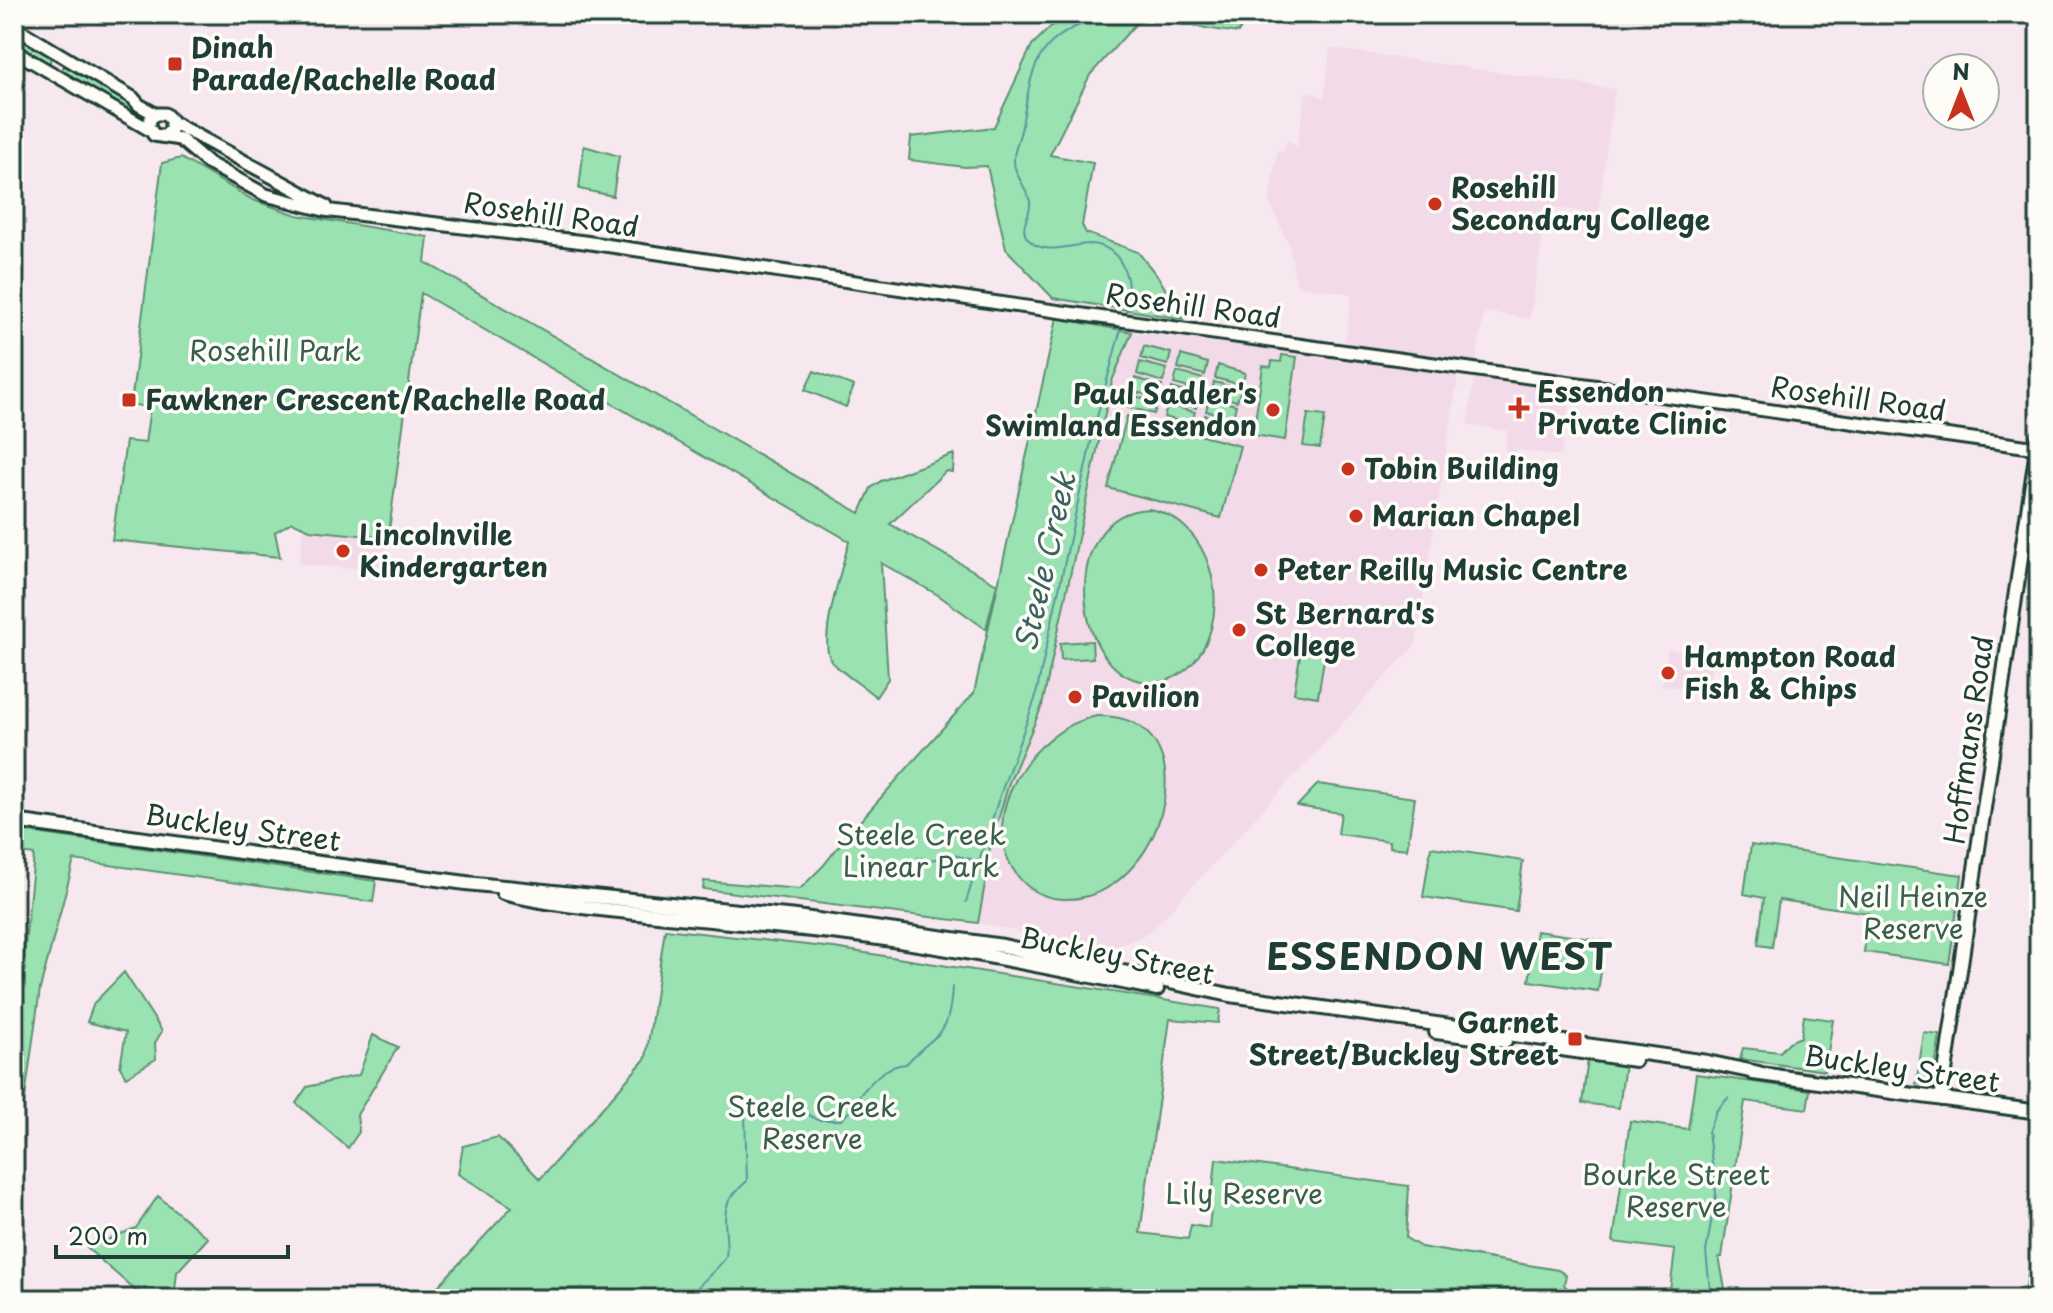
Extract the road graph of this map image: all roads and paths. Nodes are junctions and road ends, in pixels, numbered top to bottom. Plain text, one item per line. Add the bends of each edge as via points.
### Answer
1 (14, 27) edge
2 (14, 51) edge
3 (155, 114) junction
4 (172, 122) junction
5 (150, 130) junction
6 (165, 136) junction
7 (342, 211) junction
8 (2038, 442) edge
9 (14, 821) edge
10 (1941, 1099) junction
11 (2039, 1112) edge

1 - 3 street
2 - 5 street
3 - 4 street via 165,114
3 - 5 street
4 - 6 street
4 - 7 street, Rosehill Road
5 - 6 street
6 - 7 street, Rosehill Road via 180,139 208,163 266,195
7 - 8 street, Rosehill Road
8 - 10 main road, Hoffmans Road
9 - 10 main road, Buckley Street via 466,883 567,906 926,945 1230,999
10 - 11 main road, Buckley Street

